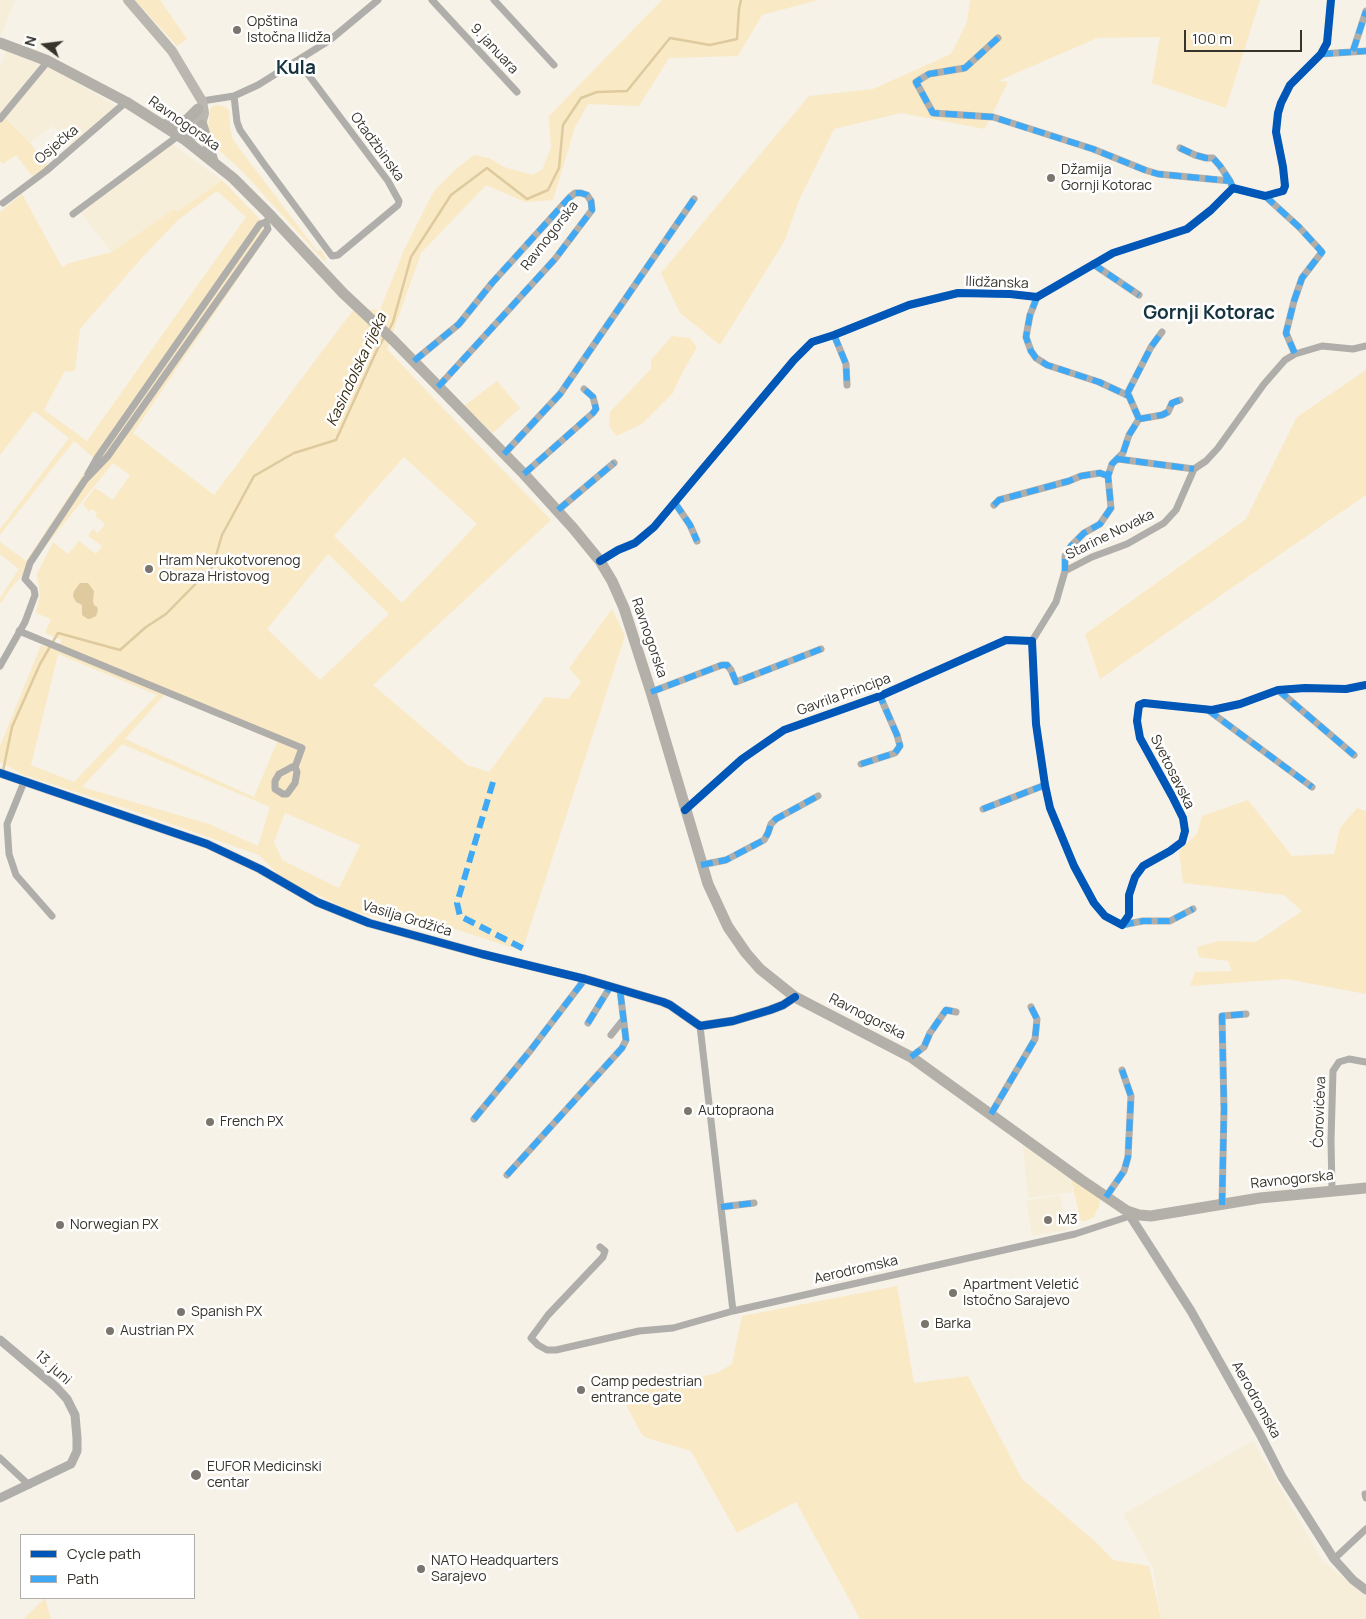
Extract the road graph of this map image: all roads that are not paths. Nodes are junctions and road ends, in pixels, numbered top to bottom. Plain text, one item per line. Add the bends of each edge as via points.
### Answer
1 (128, 0) edge
2 (378, 0) edge
3 (432, 0) edge
4 (494, 0) edge
5 (1331, 0) edge
6 (1366, 11) edge
7 (998, 38) dead end
8 (0, 43) edge
9 (1353, 51) junction
10 (1366, 51) edge
11 (1321, 54) junction
12 (48, 61) junction
13 (298, 61) junction
14 (554, 65) dead end
15 (517, 92) dead end
16 (234, 96) junction
17 (126, 102) junction
18 (200, 105) junction
19 (0, 119) edge
20 (202, 125) junction
21 (163, 126) junction
22 (181, 138) junction
23 (1180, 148) dead end
24 (213, 161) junction
25 (1231, 185) junction
26 (1265, 196) junction
27 (694, 199) dead end
28 (2, 204) dead end
29 (73, 214) dead end
30 (269, 219) junction
31 (1093, 264) junction
32 (1139, 295) dead end
33 (1037, 297) junction
34 (1162, 332) dead end
35 (834, 335) junction
36 (1366, 346) edge
37 (1295, 354) junction
38 (414, 361) junction
39 (847, 386) dead end
40 (438, 387) junction
41 (584, 388) dead end
42 (1127, 394) junction
43 (1180, 400) dead end
44 (1139, 419) junction
45 (504, 454) junction
46 (1118, 459) junction
47 (614, 463) dead end
48 (1194, 469) junction
49 (524, 474) junction
50 (1108, 476) junction
51 (675, 503) junction
52 (994, 506) dead end
53 (558, 510) junction
54 (697, 541) dead end
55 (600, 561) junction
56 (1064, 572) junction
57 (19, 631) junction
58 (1032, 641) junction
59 (821, 649) dead end
60 (0, 666) edge
61 (1366, 685) edge
62 (1278, 690) junction
63 (651, 692) junction
64 (880, 696) junction
65 (1208, 710) junction
66 (1354, 755) dead end
67 (861, 764) dead end
68 (295, 767) dead end
69 (0, 773) edge
70 (21, 781) junction
71 (1045, 785) junction
72 (1312, 787) dead end
73 (818, 796) dead end
74 (983, 809) dead end
75 (685, 810) junction
76 (701, 865) junction
77 (1192, 909) dead end
78 (52, 916) dead end
79 (1122, 925) junction
80 (585, 979) junction
81 (610, 987) junction
82 (620, 990) junction
83 (795, 997) junction
84 (1031, 1007) dead end
85 (956, 1012) dead end
86 (1246, 1014) dead end
87 (623, 1020) junction
88 (588, 1023) dead end
89 (700, 1026) junction
90 (611, 1035) dead end
91 (911, 1056) junction
92 (1366, 1062) edge
93 (1122, 1070) dead end
94 (991, 1114) junction
95 (474, 1119) dead end
96 (507, 1175) dead end
97 (1366, 1188) edge
98 (1332, 1191) junction
99 (1106, 1197) junction
100 (754, 1203) dead end
101 (1222, 1204) junction
102 (720, 1207) junction
103 (1128, 1214) junction
104 (600, 1247) dead end
105 (733, 1311) junction
106 (0, 1340) edge
107 (0, 1458) edge
108 (29, 1485) junction
109 (0, 1498) edge
110 (1366, 1528) edge
111 (1334, 1559) junction
112 (1366, 1590) edge

1 - 18 main road via 172,52
2 - 13 street via 330,40
3 - 15 street, 9. januara
4 - 14 street
5 - 11 street via 1327,43
6 - 9 street
7 - 25 street via 965,68 929,74 916,82 933,113 993,118 1093,149 1158,174
8 - 12 main road, Ravnogorska
9 - 10 street
9 - 11 street
11 - 26 street via 1290,85 1280,103 1276,132 1284,189
12 - 17 main road, Ravnogorska
12 - 19 street
13 - 16 street via 258,86
13 - 16 street, Otadžbinska via 399,200 398,205 338,255 332,256 240,130
16 - 18 street
17 - 21 main road, Ravnogorska
17 - 28 street, Osječka
18 - 20 main road via 204,113
18 - 21 main road via 181,123
18 - 22 main road
20 - 22 main road via 195,135
20 - 24 main road
21 - 22 main road, Ravnogorska
22 - 24 main road, Ravnogorska
22 - 29 street
23 - 25 street via 1213,158
24 - 30 main road, Ravnogorska via 233,178
25 - 26 street
25 - 31 street, Ilidžanska via 1211,210 1187,229
26 - 37 street via 1322,252 1302,278 1294,301 1286,333
27 - 45 street via 560,394
30 - 38 main road, Ravnogorska
30 - 57 street via 268,229 262,238 108,456 85,480 30,563 25,579 35,595
31 - 32 street
31 - 33 street, Ilidžanska
33 - 35 street, Ilidžanska via 958,293 910,305
33 - 42 street via 1026,337 1036,358
34 - 42 street via 1150,347
35 - 39 street via 846,364
35 - 51 street, Ilidžanska via 812,342 802,351
36 - 37 street, Starine Novaka via 1322,346
37 - 48 street, Starine Novaka via 1285,360 1264,384 1206,462
38 - 40 main road, Ravnogorska
38 - 40 street, Ravnogorska via 459,324 569,198 575,193 587,195 592,210 555,259
40 - 45 main road, Ravnogorska
41 - 49 street via 593,397 596,408 593,414
42 - 44 street
43 - 44 street via 1162,415
44 - 46 street
45 - 49 main road, Ravnogorska
46 - 48 street
46 - 50 street via 1112,464
47 - 53 street
48 - 56 street, Starine Novaka via 1176,510 1164,523 1128,544 1092,557
49 - 53 main road, Ravnogorska
50 - 52 street via 1100,473 1081,476 999,500
50 - 56 street, Starine Novaka via 1111,508 1100,524 1070,546 1065,556
51 - 54 street
51 - 55 street, Ilidžanska via 635,543
53 - 55 main road, Ravnogorska
55 - 63 main road, Ravnogorska via 624,608
56 - 58 street, Starine Novaka via 1056,602
57 - 60 street
57 - 68 street via 302,748
58 - 64 street, Gavrila Principa via 1006,640
58 - 71 street via 1036,724
59 - 63 street, Ravnogorska via 736,682 732,670 722,665
61 - 62 street, Svetosavska via 1346,689
62 - 65 street, Svetosavska via 1240,704
62 - 66 street
63 - 75 main road, Ravnogorska
64 - 67 street, Gavrila Principa via 900,746 895,753
64 - 75 street, Gavrila Principa via 784,730 742,759
65 - 72 street
65 - 79 street, Svetosavska via 1139,705 1137,722 1140,738 1183,818 1185,831 1182,842 1144,866 1134,877 1129,894 1129,915
69 - 70 street, Vasilja Grdžića
70 - 78 street via 7,824 10,854 16,875
70 - 80 street, Vasilja Grdžića via 207,844 260,869 317,902 369,923
71 - 74 street
71 - 79 street via 1050,808 1094,903 1104,916
73 - 76 street via 776,819 764,840 726,860
75 - 76 main road, Ravnogorska
76 - 83 main road, Ravnogorska via 716,904 746,953 760,969
77 - 79 street via 1170,921
80 - 81 street, Vasilja Grdžića
80 - 95 street
81 - 82 street, Vasilja Grdžića
81 - 88 street
82 - 87 street
82 - 89 street, Vasilja Grdžića via 670,1005
83 - 89 street via 770,1010
83 - 91 main road, Ravnogorska
84 - 94 street via 1037,1019 1035,1039
85 - 91 street via 946,1010 924,1047
86 - 101 street via 1222,1016
87 - 90 street
87 - 96 street via 626,1040 622,1048
89 - 102 street
91 - 94 main road, Ravnogorska
92 - 98 street, Ćorovićeva via 1339,1062 1333,1071
93 - 99 street via 1130,1096 1128,1157 1124,1171
94 - 99 main road, Ravnogorska
97 - 98 main road, Ravnogorska
98 - 101 main road, Ravnogorska
99 - 103 main road, Ravnogorska
100 - 102 street
101 - 103 main road, Ravnogorska via 1151,1216
102 - 105 street
103 - 105 street, Aerodromska via 1076,1234
103 - 111 street, Aerodromska via 1191,1311 1282,1477
104 - 105 street, Aerodromska via 605,1251 603,1257 548,1315 531,1338 538,1345 556,1350 673,1328
106 - 108 street, 13. juni via 56,1387 75,1414 77,1451 71,1464
107 - 108 street
108 - 109 street, 13. juni
110 - 111 street
111 - 112 street, Aerodromska

